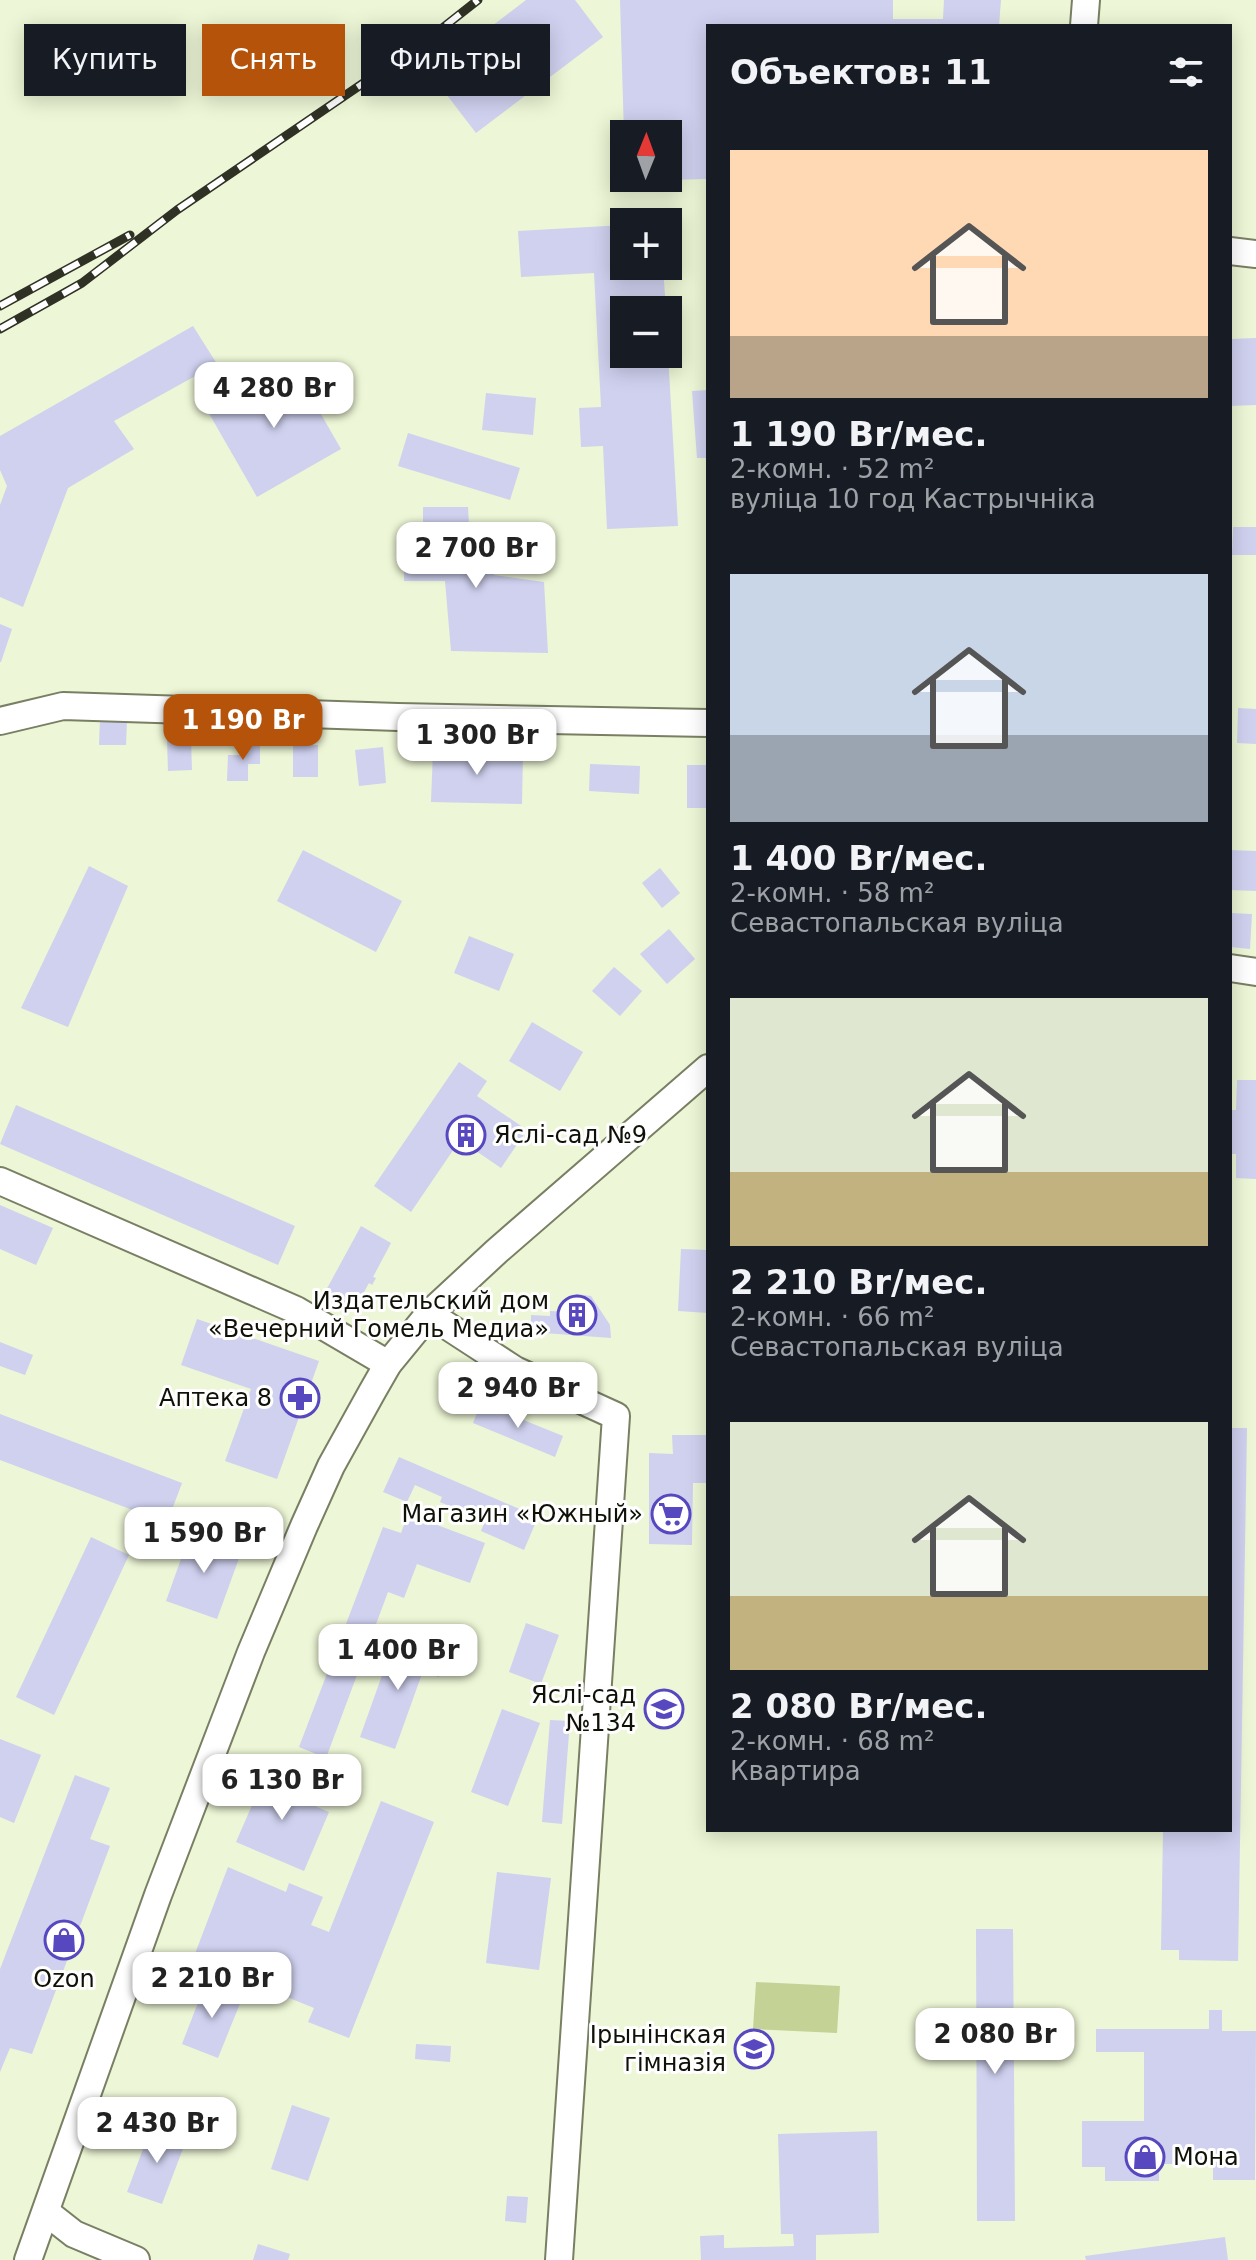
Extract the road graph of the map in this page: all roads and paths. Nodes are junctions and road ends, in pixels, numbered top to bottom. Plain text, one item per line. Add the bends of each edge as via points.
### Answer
1 (1086, 0) edge
2 (1084, 24) edge
3 (1232, 251) edge
4 (1256, 254) edge
5 (0, 721) edge
6 (706, 723) edge
7 (1232, 968) edge
8 (1256, 972) edge
9 (706, 1070) edge
10 (0, 1181) edge
11 (429, 1314) junction
12 (388, 1364) junction
13 (46, 2212) junction
14 (28, 2260) edge
15 (136, 2260) edge
16 (559, 2260) edge

1 - 2 street
3 - 4 street
5 - 6 street via 63,706
7 - 8 street
9 - 11 street
10 - 12 street via 296,1310
11 - 12 street
11 - 16 street via 515,1370 616,1416
12 - 13 street via 331,1466 251,1652
13 - 14 street
13 - 15 street via 74,2234

